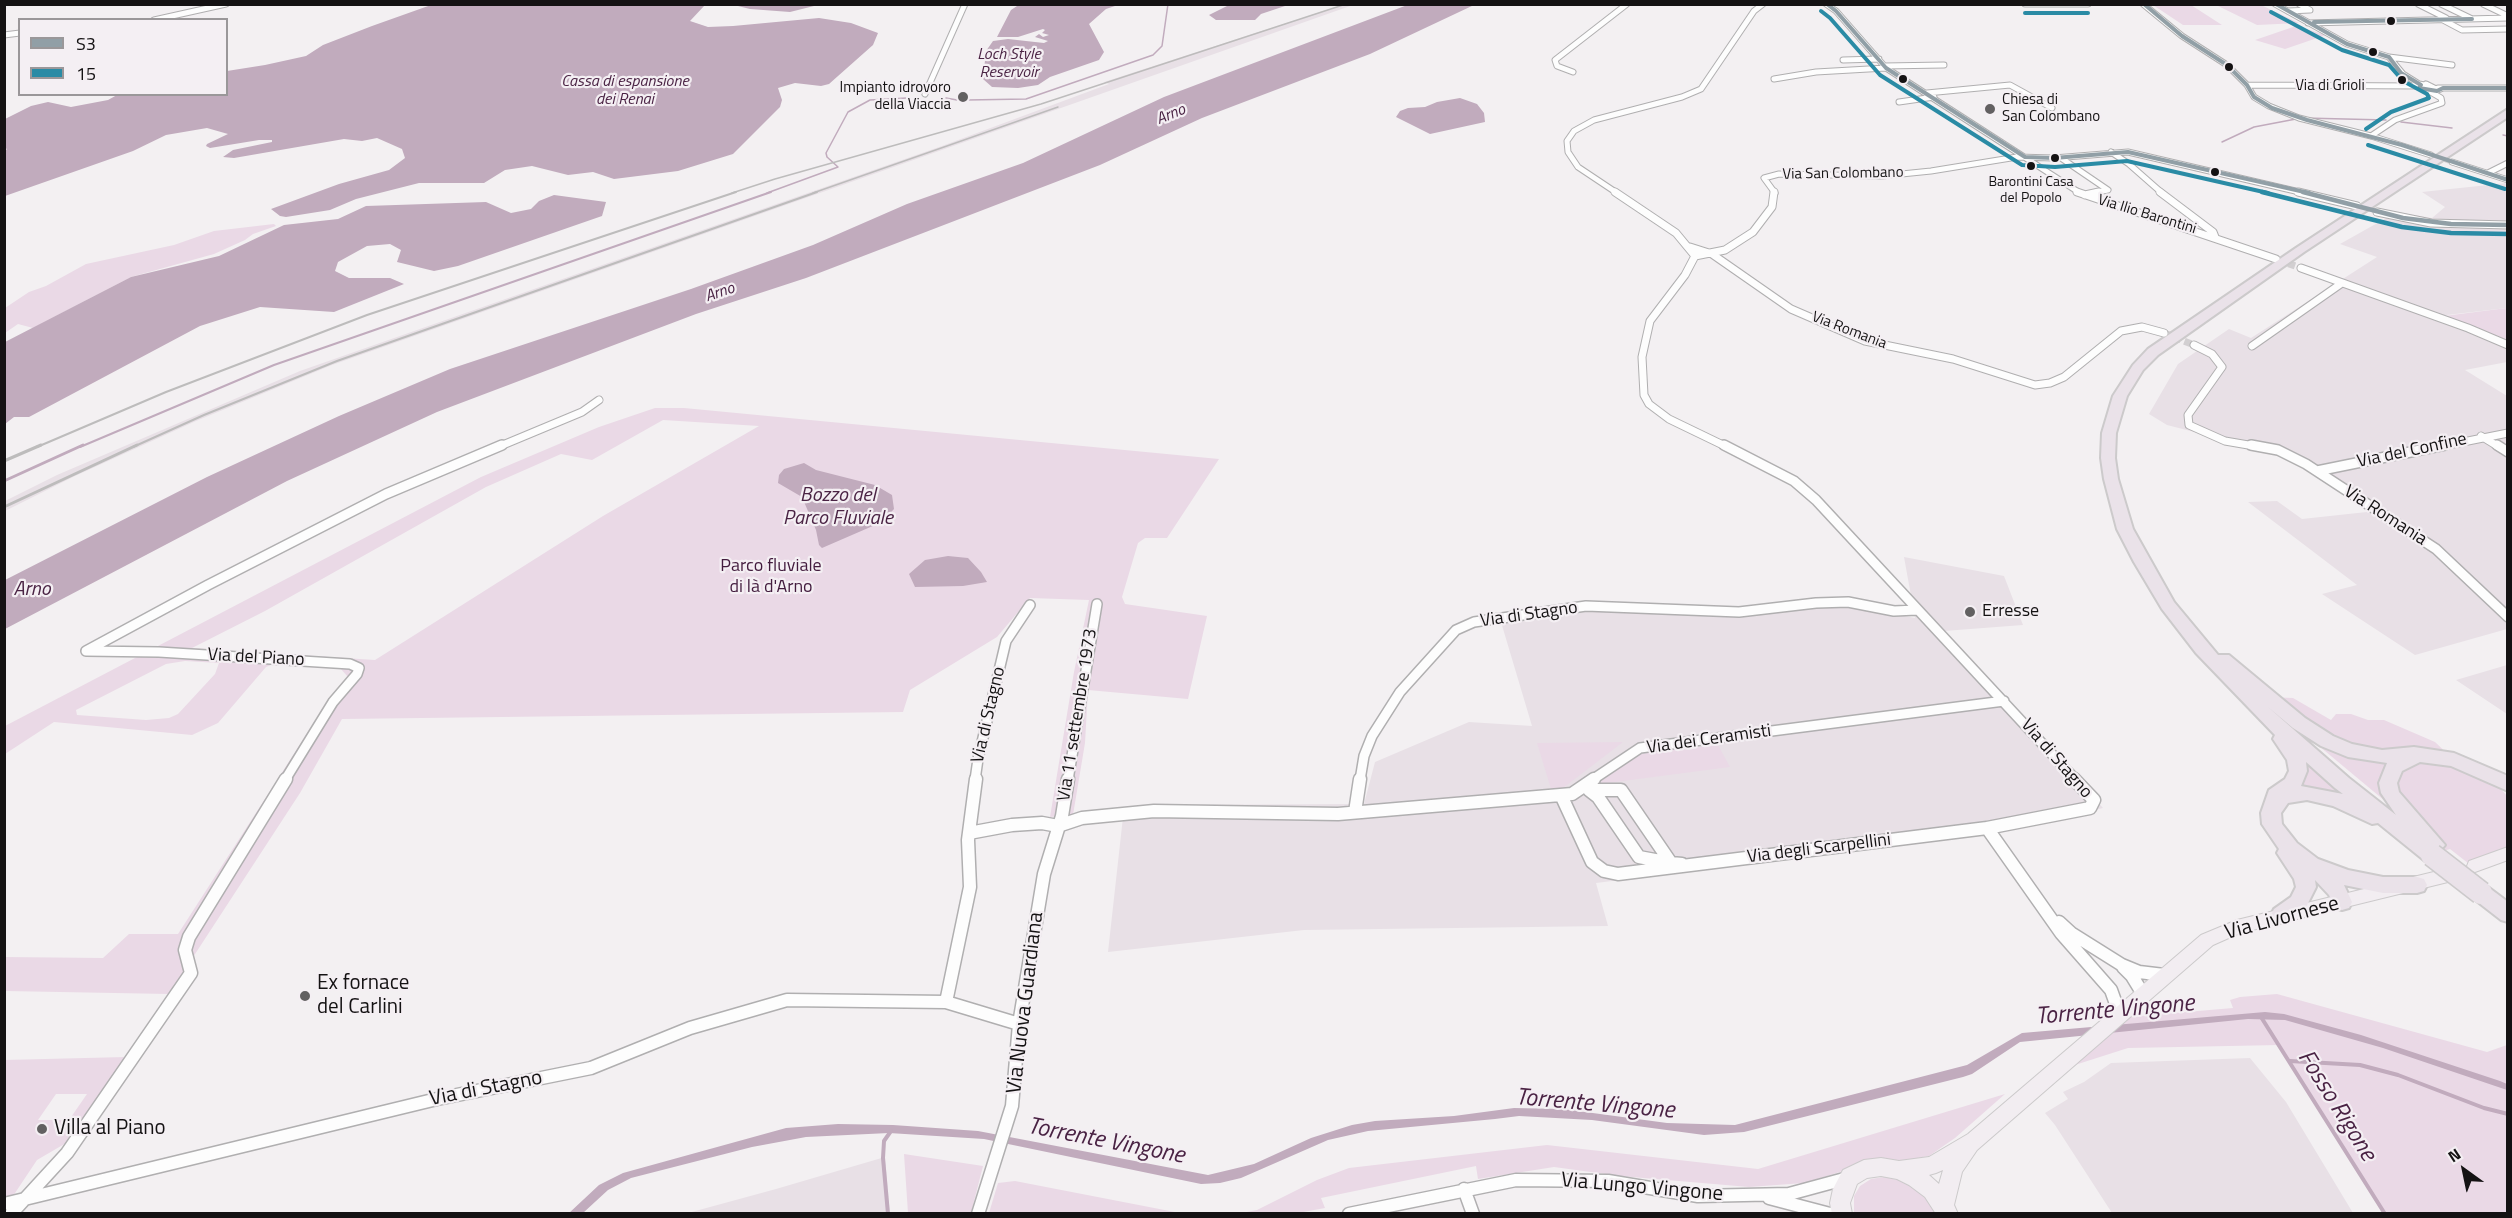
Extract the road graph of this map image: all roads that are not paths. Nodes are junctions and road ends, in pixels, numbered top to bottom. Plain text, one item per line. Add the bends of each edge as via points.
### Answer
1 (226, 4) edge
2 (965, 4) edge
3 (1627, 4) edge
4 (1763, 4) edge
5 (1826, 4) edge
6 (2025, 4) edge
7 (2088, 4) edge
8 (2143, 4) edge
9 (2275, 4) edge
10 (2299, 4) edge
11 (2418, 4) edge
12 (2456, 4) edge
13 (2483, 4) edge
14 (2442, 5) edge
15 (1836, 7) edge
16 (2286, 10) junction
17 (2508, 17) edge
18 (163, 18) edge
19 (2448, 19) junction
20 (2472, 19) junction
21 (2441, 20) junction
22 (2308, 22) junction
23 (2508, 28) edge
24 (2345, 42) junction
25 (1878, 56) junction
26 (2388, 57) junction
27 (2396, 58) junction
28 (1843, 60) dead end
29 (1944, 65) dead end
30 (2452, 65) dead end
31 (1885, 67) junction
32 (1572, 72) dead end
33 (1774, 79) dead end
34 (2247, 85) junction
35 (2508, 88) edge
36 (2429, 89) junction
37 (1927, 93) junction
38 (925, 94) dead end
39 (1934, 98) junction
40 (1899, 102) dead end
41 (2052, 108) dead end
42 (2508, 112) edge
43 (2508, 119) edge
44 (2371, 136) junction
45 (2111, 152) junction
46 (2431, 155) tunnel mouth
47 (1562, 157) dead end
48 (2025, 157) junction
49 (2061, 158) junction
50 (2452, 162) tunnel mouth
51 (2508, 163) edge
52 (1578, 166) junction
53 (2488, 174) junction
54 (2508, 180) edge
55 (2083, 195) junction
56 (2357, 206) dead end
57 (2377, 212) dead end
58 (2508, 225) edge
59 (1672, 230) junction
60 (2215, 237) junction
61 (1692, 251) junction
62 (1709, 252) junction
63 (2276, 259) tunnel mouth
64 (2301, 268) tunnel mouth
65 (2342, 283) junction
66 (2164, 333) tunnel mouth
67 (2194, 345) tunnel mouth
68 (2508, 345) edge
69 (2252, 346) dead end
70 (599, 400) dead end
71 (2508, 433) edge
72 (2481, 436) junction
73 (2508, 452) edge
74 (2317, 471) junction
75 (1096, 604) dead end
76 (1030, 605) dead end
77 (1917, 610) junction
78 (2508, 617) edge
79 (2202, 650) junction
80 (2223, 659) junction
81 (2004, 701) junction
82 (1587, 789) junction
83 (2506, 790) edge
84 (1561, 795) junction
85 (1355, 812) junction
86 (1058, 826) junction
87 (1987, 828) junction
88 (969, 833) junction
89 (2433, 850) junction
90 (2508, 853) edge
91 (1671, 863) junction
92 (1693, 865) junction
93 (2475, 866) dead end
94 (2307, 871) junction
95 (2446, 876) dead end
96 (2417, 885) junction
97 (2486, 890) junction
98 (2508, 901) edge
99 (2342, 902) junction
100 (2049, 914) junction
101 (2508, 914) edge
102 (2281, 915) junction
103 (2121, 965) junction
104 (2164, 975) junction
105 (2143, 994) junction
106 (946, 1002) junction
107 (2116, 1018) junction
108 (1019, 1024) junction
109 (1975, 1140) junction
110 (1899, 1170) junction
111 (1850, 1177) junction
112 (1464, 1189) junction
113 (1758, 1195) junction
114 (24, 1199) junction
115 (4, 1204) edge
116 (1946, 1209) edge
117 (1804, 1210) edge
118 (12, 1214) edge
119 (978, 1214) edge
120 (1349, 1214) edge
121 (1473, 1214) edge
122 (1830, 1214) edge
123 (1842, 1214) edge

1 - 18 street
2 - 38 street
3 - 32 street via 1555,60 1557,66
4 - 52 street via 1754,11 1701,89 1594,120 1574,131 1567,146
5 - 15 street
6 - 7 street
8 - 34 street via 2186,39 2216,57
9 - 16 street
10 - 16 street via 2310,10
11 - 19 street
12 - 14 street
13 - 17 street
14 - 20 street
15 - 25 street
16 - 22 street
17 - 20 street
19 - 20 street
19 - 21 street
21 - 22 street
21 - 23 street via 2462,30
22 - 24 street
24 - 26 street
24 - 27 street
25 - 28 street
25 - 31 street
26 - 27 street
26 - 36 street via 2401,73
27 - 30 street
27 - 36 street
29 - 31 street
31 - 33 street
31 - 37 street
34 - 36 street, Via di Grioli
34 - 44 street via 2255,98 2280,111
35 - 36 street, Via di Grioli
36 - 44 street via 2443,99 2442,103 2395,120
37 - 39 street
37 - 41 street via 2010,85
39 - 40 street
39 - 48 street
42 - 79 highway via 2166,341 2138,368 2120,396 2112,419 2108,459 2118,508 2152,581
43 - 80 highway via 2163,355 2131,399 2123,421 2120,463 2135,526 2165,583
44 - 46 street
45 - 49 street
45 - 56 street via 2135,153
45 - 60 street
47 - 52 street
48 - 49 street
48 - 55 street, Via Ilio Barontini
48 - 62 street, Via San Colombano via 1894,175 1770,175 1764,178 1775,193 1765,218 1733,246
49 - 55 street via 2108,190
50 - 53 street
51 - 53 street
52 - 59 street
53 - 54 street
55 - 60 street, Via Ilio Barontini
57 - 58 street via 2431,223
59 - 61 street
59 - 62 street
60 - 63 street, Via Ilio Barontini
61 - 62 street, Via San Colombano
61 - 77 street, Via di Stagno via 1689,269 1647,329 1642,357 1644,395 1649,404 1669,419 1794,481
62 - 66 street, Via Romania via 1791,309 1865,340 1953,359 2036,385 2064,377 2121,331 2142,327
64 - 65 street
65 - 68 street
65 - 69 street
67 - 74 street, Via Romania via 2217,358 2222,367 2188,415 2189,425 2243,446 2281,451
70 - 114 street, Via del Piano via 582,412 386,494 86,651 159,652 350,664 359,668 333,702 189,937 185,950 191,973 67,1153
71 - 72 street, Via del Confine
72 - 73 street
72 - 74 street, Via del Confine
74 - 78 street, Via Romania via 2436,549
75 - 86 street, Via 11 settembre 1973
76 - 88 street, Via di Stagno via 1006,641 978,759
77 - 81 street, Via di Stagno
77 - 85 street, Via di Stagno via 1894,611 1848,602 1739,612 1586,606 1474,622 1456,630 1400,692 1372,736 1364,756
79 - 89 highway via 2275,725 2342,783
79 - 94 highway via 2209,663 2284,740 2296,759 2296,777 2267,801 2264,813 2268,828
80 - 83 highway via 2327,741 2382,757 2414,754 2454,760
80 - 89 highway via 2280,717
81 - 82 street, Via dei Ceramisti via 1640,748
81 - 87 street, Via di Stagno via 2094,800 2090,808
82 - 84 street, Via dei Ceramisti
82 - 91 street via 1639,857
82 - 91 street via 1621,790
83 - 89 highway via 2433,759 2403,761 2394,767 2388,783 2390,793
84 - 85 street, Via dei Ceramisti
84 - 92 street, Via degli Scarpellini via 1592,862 1604,871 1651,872
85 - 86 street via 1155,811 1082,818
86 - 88 street via 1012,825
86 - 108 street, Via Nuova Guardiana via 1044,874
87 - 92 street, Via degli Scarpellini
87 - 100 street
88 - 106 street, Via di Stagno via 970,887
89 - 94 highway via 2338,800 2307,793 2285,796 2272,806 2272,824
89 - 97 highway, bridge
90 - 93 main road
91 - 92 street
94 - 96 highway via 2383,885
94 - 99 highway
94 - 102 highway via 2303,895
95 - 96 main road, Via Livornese
96 - 99 main road, Via Livornese
97 - 98 highway
97 - 101 highway
99 - 102 main road, Via Livornese
100 - 103 street via 2070,933
100 - 107 street via 2076,952 2111,990
102 - 104 main road, Via Livornese via 2236,927 2207,940
103 - 104 street
103 - 105 street
104 - 105 main road, Via Livornese
105 - 107 main road, Via Livornese
106 - 108 street, Via di Stagno
106 - 114 street, Via di Stagno via 787,1000 690,1028 591,1068 437,1099
107 - 109 main road, Via Livornese
108 - 119 street, Via Nuova Guardiana via 1012,1107
109 - 110 main road, Via Livornese via 1929,1166
109 - 116 main road, Via Livornese via 1953,1168
110 - 111 main road, Via Livornese via 1864,1169
110 - 116 main road, Via Livornese via 1932,1190
111 - 113 street, Via Lungo Vingone via 1789,1194
111 - 123 main road via 1843,1189
112 - 113 street, Via Lungo Vingone via 1516,1180 1608,1181 1698,1196
112 - 120 street, Via Lungo Vingone
112 - 121 street
113 - 117 street, Via Lungo Vingone
114 - 115 street
114 - 118 street, Via del Piano
117 - 122 street, Via Lungo Vingone

